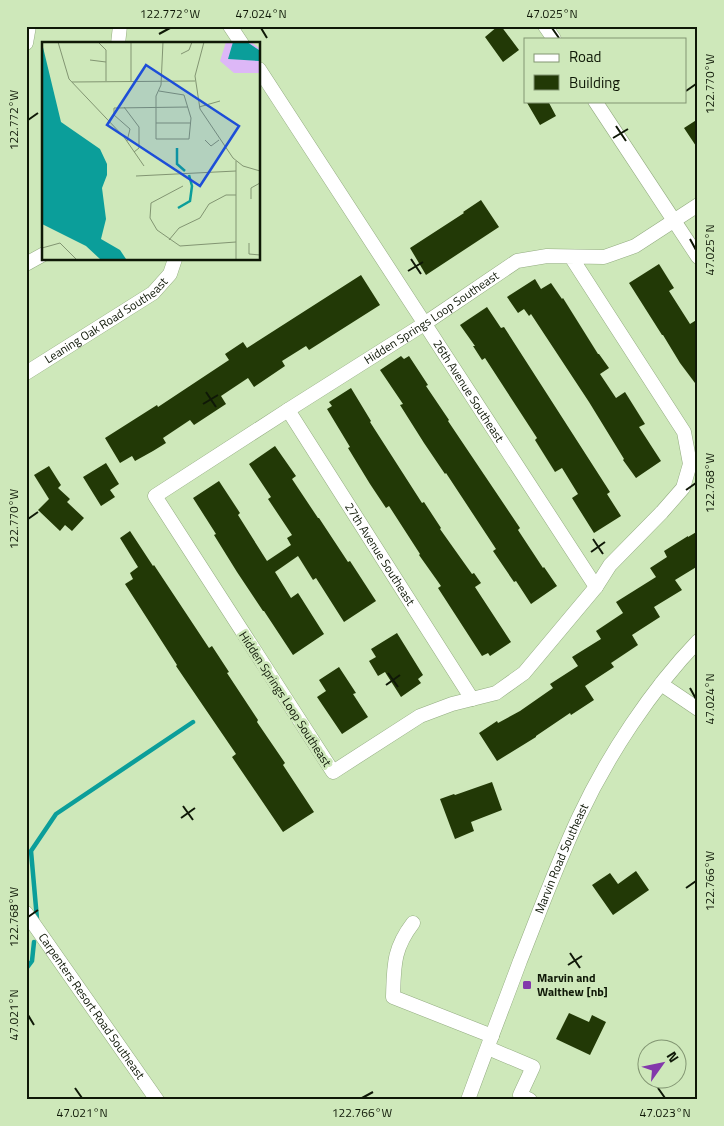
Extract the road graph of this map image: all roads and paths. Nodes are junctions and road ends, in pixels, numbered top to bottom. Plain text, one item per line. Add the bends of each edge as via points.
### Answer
1 (29, 26) edge
2 (120, 26) edge
3 (230, 26) edge
4 (545, 26) edge
5 (553, 38) edge
6 (118, 42) edge
7 (241, 42) edge
8 (26, 43) edge
9 (260, 71) edge
10 (596, 102) edge
11 (698, 204) edge
12 (675, 221) junction
13 (42, 255) edge
14 (571, 257) junction
15 (698, 257) edge
16 (175, 260) edge
17 (26, 264) edge
18 (424, 324) junction
19 (26, 373) edge
20 (288, 410) junction
21 (596, 588) junction
22 (698, 641) edge
23 (662, 684) junction
24 (472, 699) junction
25 (698, 709) edge
26 (26, 913) edge
27 (412, 923) dead end
28 (490, 1042) junction
29 (157, 1100) edge
30 (468, 1100) edge
31 (530, 1100) edge

1 - 8 street
2 - 6 street
3 - 7 street
4 - 5 street
9 - 18 street, 26th Avenue Southeast
10 - 12 street
11 - 12 street, Hidden Springs Loop Southeast
12 - 14 street, Hidden Springs Loop Southeast via 635,246 604,257
12 - 15 street
13 - 17 street
14 - 18 street, Hidden Springs Loop Southeast via 547,256 517,261
14 - 21 street, Hidden Springs Loop Southeast via 684,432 690,464 683,488 610,565
16 - 19 street, Leaning Oak Road Southeast via 170,274 153,293
18 - 20 street, Hidden Springs Loop Southeast
18 - 21 street, 26th Avenue Southeast
20 - 24 street, 27th Avenue Southeast
20 - 24 street, Hidden Springs Loop Southeast via 155,496 333,772 420,716
21 - 24 street, Hidden Springs Loop Southeast via 524,673 496,693
22 - 23 street, Marvin Road Southeast
23 - 25 street
23 - 28 street, Marvin Road Southeast via 615,751 579,816
26 - 29 street, Carpenters Resort Road Southeast
27 - 28 street via 395,957 393,997
28 - 30 street, Marvin Road Southeast
28 - 31 street via 534,1067 520,1095

